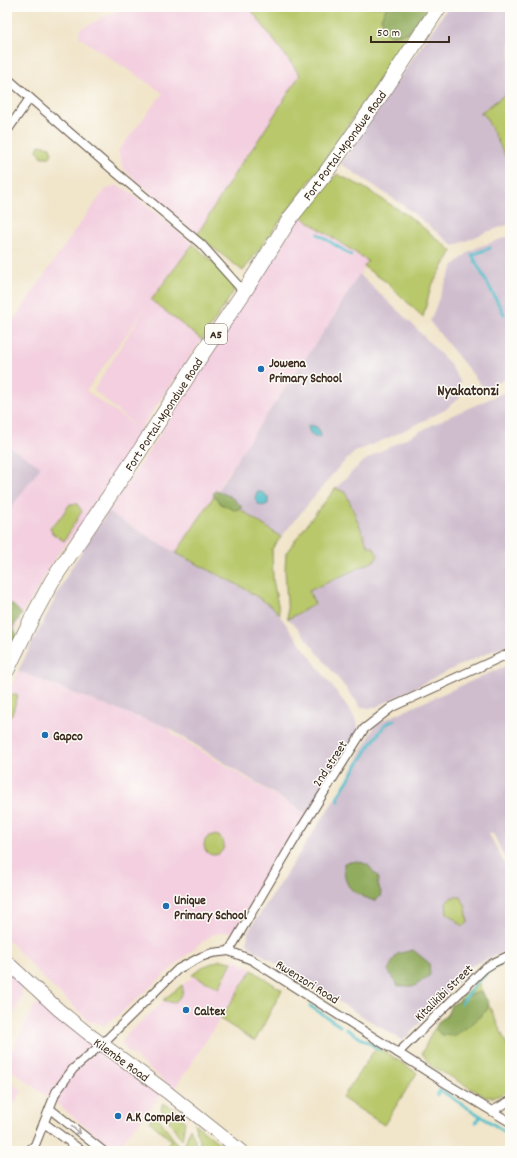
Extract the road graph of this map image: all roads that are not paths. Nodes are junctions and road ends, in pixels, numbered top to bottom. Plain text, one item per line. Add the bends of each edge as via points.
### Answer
1 (439, 7) edge
2 (7, 78) edge
3 (30, 98) junction
4 (7, 131) edge
5 (244, 292) junction
6 (510, 653) edge
7 (7, 670) edge
8 (228, 951) junction
9 (510, 955) edge
10 (7, 962) edge
11 (102, 1044) junction
12 (398, 1053) junction
13 (510, 1101) edge
14 (50, 1109) junction
15 (492, 1111) junction
16 (510, 1122) edge
17 (44, 1123) junction
18 (28, 1151) edge
19 (82, 1151) edge
20 (103, 1151) edge
21 (241, 1151) edge

1 - 5 highway, Fort Portal-Mpondwe Road / A5 via 325,174 291,216
2 - 3 street
3 - 4 street
3 - 5 street via 201,244
5 - 7 highway, Fort Portal-Mpondwe Road / A5 via 52,582
6 - 8 street, 2nd street via 392,707 364,729
8 - 11 street, Rwenzori Road via 201,956 178,969
8 - 12 street, Rwenzori Road via 252,960
9 - 12 street, Kitalikibi Street via 485,968
10 - 11 main road, Kilembe Road via 59,1010
11 - 14 street, Rwenzori Road via 73,1069 56,1092
11 - 21 main road, Kilembe Road
12 - 15 street, Rwenzori Road
13 - 15 street
14 - 17 street, Rwenzori Road
14 -> 20 street
15 - 16 street, Rwenzori Road
17 - 18 street, Rwenzori Road via 35,1145
17 - 19 street

